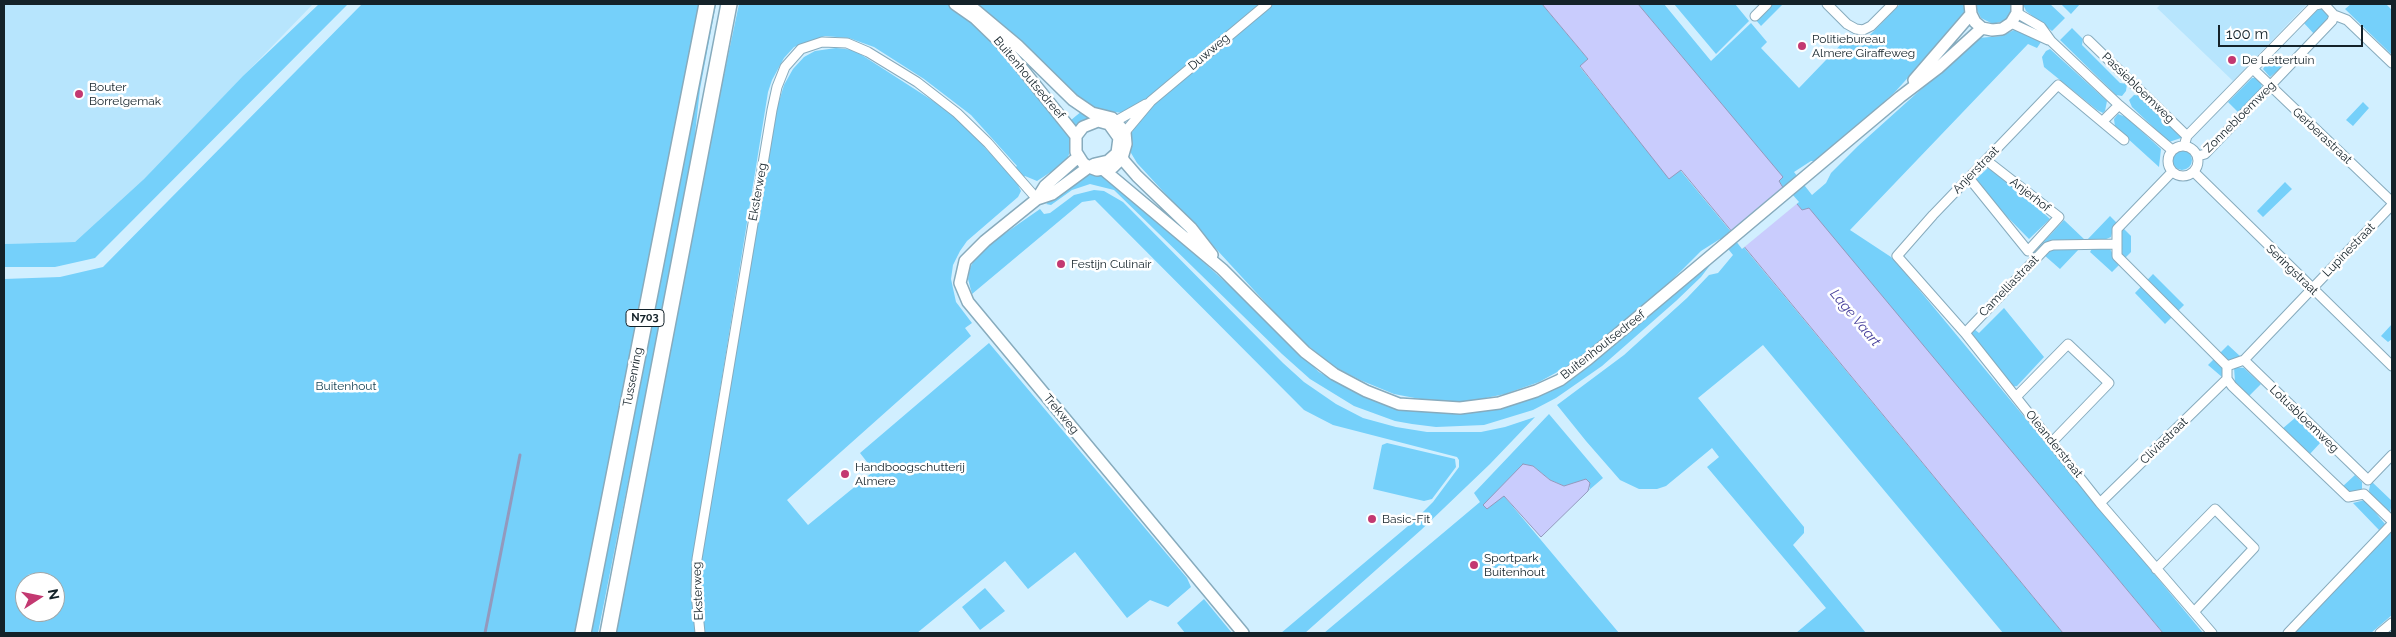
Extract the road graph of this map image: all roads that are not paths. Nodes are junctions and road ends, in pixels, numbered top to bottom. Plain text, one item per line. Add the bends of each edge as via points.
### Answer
1 (706, 4) edge
2 (729, 4) edge
3 (960, 4) edge
4 (1267, 4) edge
5 (1767, 4) edge
6 (1827, 4) edge
7 (1893, 4) edge
8 (2328, 7) edge
9 (2017, 8) edge
10 (1971, 9) edge
11 (977, 15) junction
12 (1755, 16) dead end
13 (2011, 23) junction
14 (1982, 28) junction
15 (2088, 40) dead end
16 (2051, 41) junction
17 (2392, 63) edge
18 (2253, 69) junction
19 (2270, 87) junction
20 (1900, 96) junction
21 (1151, 101) junction
22 (2119, 105) junction
23 (1095, 118) junction
24 (1113, 122) junction
25 (2103, 122) junction
26 (1125, 132) junction
27 (1076, 136) junction
28 (2187, 136) junction
29 (2124, 140) dead end
30 (2184, 146) junction
31 (2172, 150) junction
32 (1122, 152) junction
33 (2198, 156) junction
34 (1078, 157) junction
35 (1986, 160) junction
36 (1089, 167) junction
37 (1104, 170) junction
38 (2172, 172) junction
39 (2194, 172) junction
40 (1969, 178) junction
41 (1037, 199) junction
42 (2392, 203) edge
43 (2116, 244) junction
44 (1897, 256) joint
45 (1222, 269) junction
46 (2312, 289) junction
47 (1965, 333) junction
48 (2244, 360) junction
49 (2227, 366) junction
50 (2392, 366) edge
51 (2227, 378) junction
52 (2016, 396) junction
53 (2052, 441) junction
54 (2392, 454) edge
55 (2368, 480) junction
56 (2364, 494) junction
57 (2100, 503) junction
58 (2392, 523) edge
59 (2156, 569) junction
60 (2194, 612) junction
61 (2392, 623) edge
62 (583, 633) edge
63 (608, 633) edge
64 (700, 633) edge
65 (1243, 633) edge
66 (2212, 633) edge
67 (2288, 633) edge
68 (2380, 633) edge

1 - 62 highway, Tussenring / N703
2 - 63 highway, Tussenring / N703
3 - 11 main road, Buitenhoutsedreef
4 - 21 street, Duwweg
5 - 12 street
6 - 7 street via 1847,24 1863,30
8 - 17 street via 2347,20
8 - 18 street, Zonnebloemweg via 2315,5
8 - 19 street, Zonnebloemweg via 2332,21
9 - 13 main road
9 - 16 street, Passiebloemweg via 2041,27
10 - 14 main road via 1975,22
10 - 20 main road, Buitenhoutsedreef
11 - 23 main road, Buitenhoutsedreef via 1017,45
11 - 27 main road, Buitenhoutsedreef
13 - 14 main road via 2002,29
13 - 16 street, Passiebloemweg
14 - 20 main road, Buitenhoutsedreef via 1938,68
15 - 28 street, Passiebloemweg
16 - 22 street, Passiebloemweg
18 - 19 street, Gerberastraat
18 - 28 street, Zonnebloemweg
19 - 33 street, Zonnebloemweg via 2205,154
19 - 42 street, Gerberastraat
20 - 45 main road, Buitenhoutsedreef via 1588,359 1560,380 1536,392 1499,403 1460,408 1399,404 1366,392 1305,352
21 - 24 street, Duwweg
21 - 26 street, Duwweg
22 - 25 street, Passiebloemweg
22 - 31 street, Passiebloemweg
23 - 24 main road via 1108,116
23 - 27 main road
24 - 26 main road
24 - 32 main road
25 - 29 street
25 - 35 street, Anjerstraat via 2058,85
26 - 32 main road
27 - 34 main road
28 - 30 street, Zonnebloemweg
30 - 31 street
30 - 33 street via 2192,148
31 - 38 street via 2168,163
32 - 36 main road via 1111,160
32 - 37 main road via 1116,165
32 - 45 main road, Buitenhoutsedreef via 1191,228
33 - 39 street
34 - 36 main road
34 - 41 main road, Trekweg via 1045,186
35 - 40 street, Anjerstraat
35 - 40 street, Anjerhof via 2059,217 2028,251
36 - 37 main road
36 - 41 main road, Trekweg via 1052,194
37 - 45 main road, Buitenhoutsedreef
38 - 39 street via 2181,176
38 - 43 street via 2117,229
39 - 46 street, Seringstraat
40 - 44 street, Anjerstraat
41 - 64 street, Eksterweg via 957,113 917,82 868,52 847,43 822,42 801,49 785,68 772,110 697,559
41 - 65 main road, Trekweg via 965,261 960,283 968,302
42 - 46 street, Lupinestraat
43 - 47 street, Camelliastraat via 2047,247
43 - 49 street via 2117,256 2129,270
44 - 47 street, Oleanderstraat
46 - 48 street, Lupinestraat
46 - 50 street, Seringstraat
47 - 52 street, Oleanderstraat
48 - 49 street
48 - 55 street, Lotusbloemweg
49 - 51 street
51 - 56 street, Lotusbloemweg via 2348,496
51 - 57 street, Cliviastraat
52 - 53 street, Oleanderstraat
52 - 53 street via 2068,344 2109,383
53 - 57 street, Oleanderstraat
54 - 55 street
55 - 56 street
56 - 58 street
57 - 59 street, Oleanderstraat
58 - 67 street
59 - 60 street, Oleanderstraat
59 - 60 street via 2215,509 2254,548
60 - 66 street, Oleanderstraat
61 - 68 street

